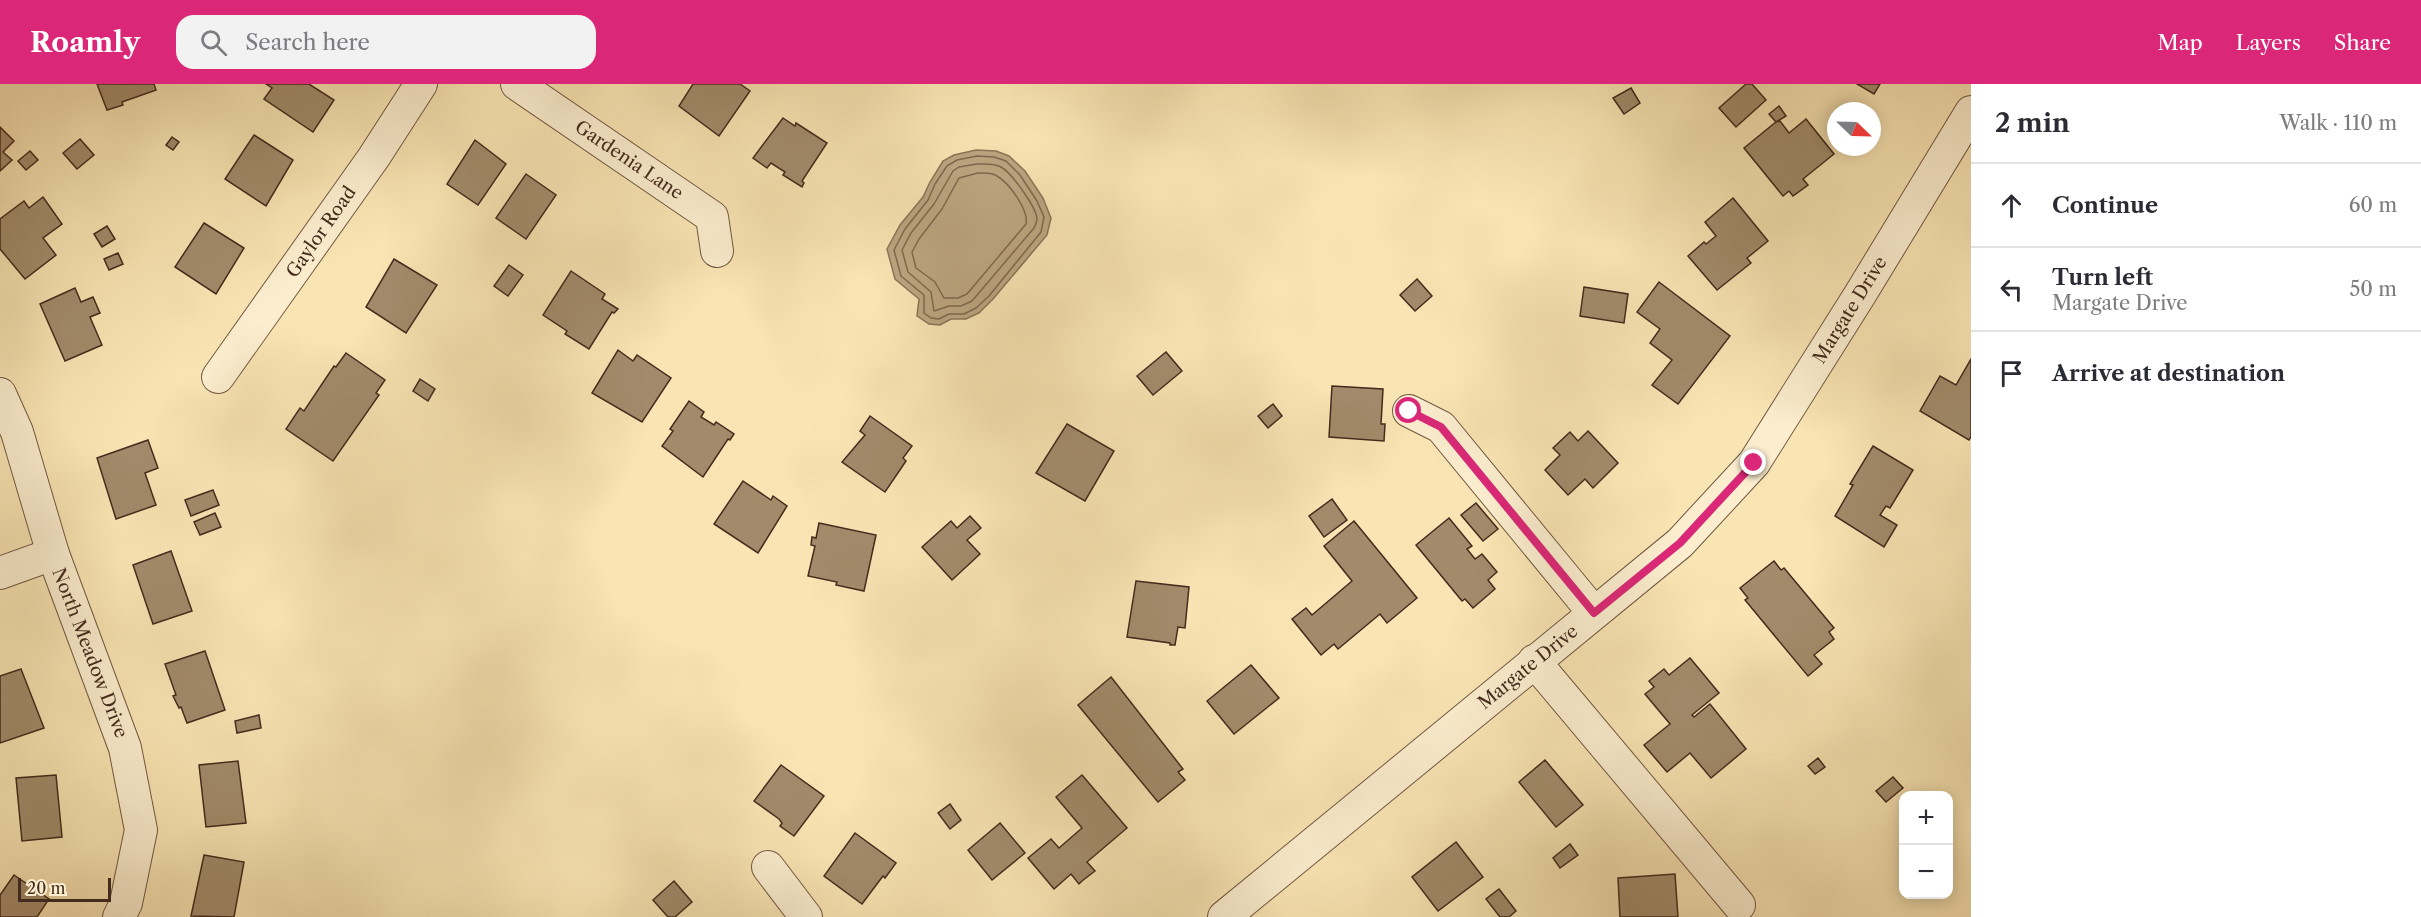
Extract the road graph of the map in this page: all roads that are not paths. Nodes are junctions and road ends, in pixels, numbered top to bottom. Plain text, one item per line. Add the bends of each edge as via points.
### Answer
1 (421, 84) edge
2 (517, 84) edge
3 (1971, 112) edge
4 (717, 251) dead end
5 (218, 377) dead end
6 (0, 394) edge
7 (1409, 411) dead end
8 (53, 554) junction
9 (0, 573) edge
10 (1594, 613) junction
11 (1534, 661) junction
12 (768, 867) dead end
13 (1739, 905) dead end
14 (119, 917) edge
15 (806, 917) edge
16 (1224, 917) edge

1 - 5 street, Gaylor Road
2 - 4 street, Gardenia Lane via 712,217
3 - 10 street, Margate Drive via 1754,463 1680,543
6 - 8 street, North Meadow Drive via 17,432
7 - 10 street via 1441,427
8 - 9 street
8 - 14 street, North Meadow Drive via 125,748 141,830 126,903
10 - 11 street, Margate Drive
11 - 13 street
11 - 16 street, Margate Drive
12 - 15 street

